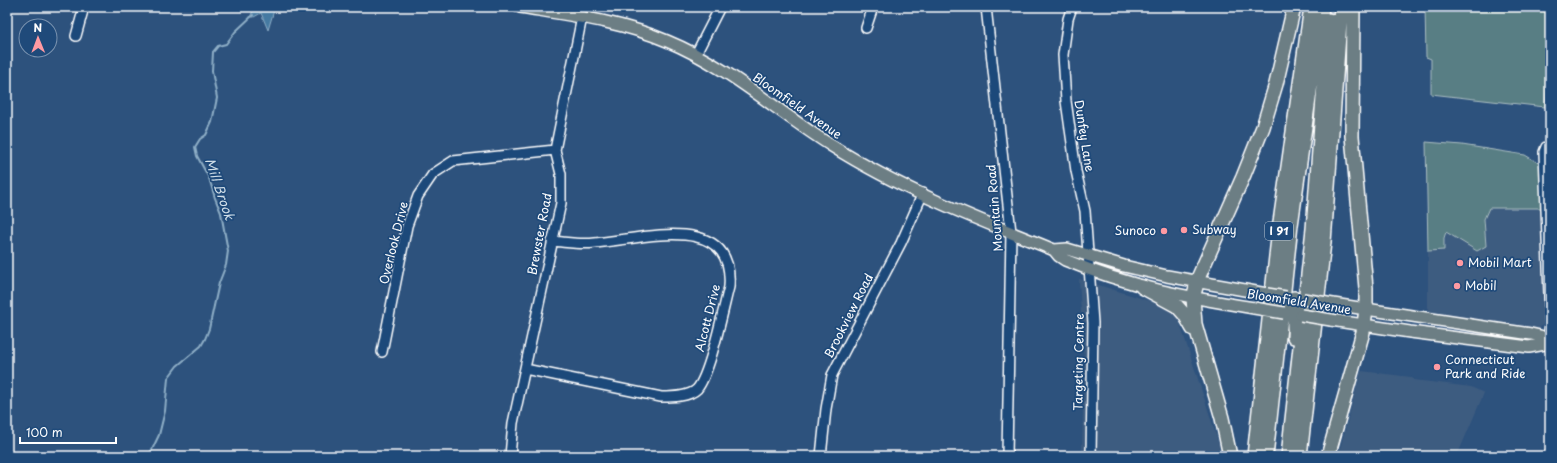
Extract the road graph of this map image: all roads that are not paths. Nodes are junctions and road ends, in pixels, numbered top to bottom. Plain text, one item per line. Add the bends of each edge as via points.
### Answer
1 (84, 7) edge
2 (520, 7) edge
3 (720, 7) edge
4 (873, 7) edge
5 (986, 7) edge
6 (1072, 7) edge
7 (1294, 7) edge
8 (1311, 7) edge
9 (1322, 7) edge
10 (1330, 7) edge
11 (1341, 7) edge
12 (1353, 7) edge
13 (582, 18) junction
14 (866, 28) dead end
15 (76, 36) dead end
16 (696, 54) junction
17 (1546, 147) dead end
18 (555, 150) junction
19 (923, 194) junction
20 (1011, 232) junction
21 (552, 241) junction
22 (1054, 250) junction
23 (1087, 255) junction
24 (1088, 269) junction
25 (1146, 272) junction
26 (1197, 282) junction
27 (1142, 287) junction
28 (1193, 298) junction
29 (1294, 298) junction
30 (1366, 310) junction
31 (1292, 314) junction
32 (1423, 318) junction
33 (1364, 326) junction
34 (1491, 327) junction
35 (1421, 334) junction
36 (1198, 336) junction
37 (1488, 342) junction
38 (1549, 342) edge
39 (382, 352) dead end
40 (525, 369) junction
41 (510, 456) edge
42 (821, 456) edge
43 (1007, 456) edge
44 (1091, 456) edge
45 (1230, 456) edge
46 (1254, 456) edge
47 (1266, 456) edge
48 (1273, 456) edge
49 (1280, 456) edge
50 (1288, 456) edge
51 (1300, 456) edge
52 (1328, 456) edge

1 - 15 street
2 - 13 main road, Bloomfield Avenue
3 - 16 street
4 - 14 street
5 - 20 street, Mountain Road
6 - 23 street, Dunfey Lane via 1063,55 1066,101 1076,171 1084,202
7 - 26 highway via 1263,127
8 - 46 highway, I 91 via 1280,223
9 - 47 highway via 1292,218
10 - 50 highway via 1314,229
11 - 51 highway via 1324,242
12 - 30 highway via 1352,136
13 - 16 main road, Bloomfield Avenue via 644,32
13 - 18 street, Brewster Road
16 - 19 main road, Bloomfield Avenue via 832,146
17 - 38 street via 1544,152
18 - 21 street, Brewster Road via 561,174 561,203
18 - 39 street, Overlook Drive via 453,161 433,174 418,196 407,226
19 - 20 main road, Bloomfield Avenue
19 - 42 street, Brookview Road via 901,243 832,375
20 - 22 main road, Bloomfield Avenue
20 - 43 street, Mountain Road
21 - 40 street, Brewster Road
21 - 40 street, Alcott Drive via 590,244 644,235 677,233 700,238 717,246 726,259 730,273 729,287 705,376 696,390 679,396 661,397
22 - 23 main road, Bloomfield Avenue via 1067,249
22 - 24 main road, Bloomfield Avenue via 1062,258
23 - 24 street, Dunfey Lane
23 - 25 main road, Bloomfield Avenue
24 - 27 main road, Bloomfield Avenue
24 - 44 street, Targeting Centre via 1094,337 1090,416
25 - 26 main road, Bloomfield Avenue
25 - 27 main road
26 - 28 highway
26 - 29 main road, Bloomfield Avenue, bridge
27 - 28 main road, Bloomfield Avenue
27 - 36 highway via 1177,306
28 - 31 main road, Bloomfield Avenue, bridge
28 - 36 highway
29 - 30 main road, Bloomfield Avenue, bridge
29 - 31 highway
30 - 32 main road, Bloomfield Avenue
30 - 33 highway
31 - 33 main road, Bloomfield Avenue, bridge
31 - 48 highway via 1287,324
31 - 49 highway via 1295,326
32 - 34 main road, Bloomfield Avenue
32 - 35 main road
33 - 35 main road, Bloomfield Avenue
33 - 52 highway
34 - 37 main road
34 - 38 main road, Bloomfield Avenue via 1536,335
35 - 37 main road, Bloomfield Avenue
36 - 45 highway via 1222,418
37 - 38 main road, Bloomfield Avenue via 1533,347
40 - 41 street, Brewster Road via 513,423

